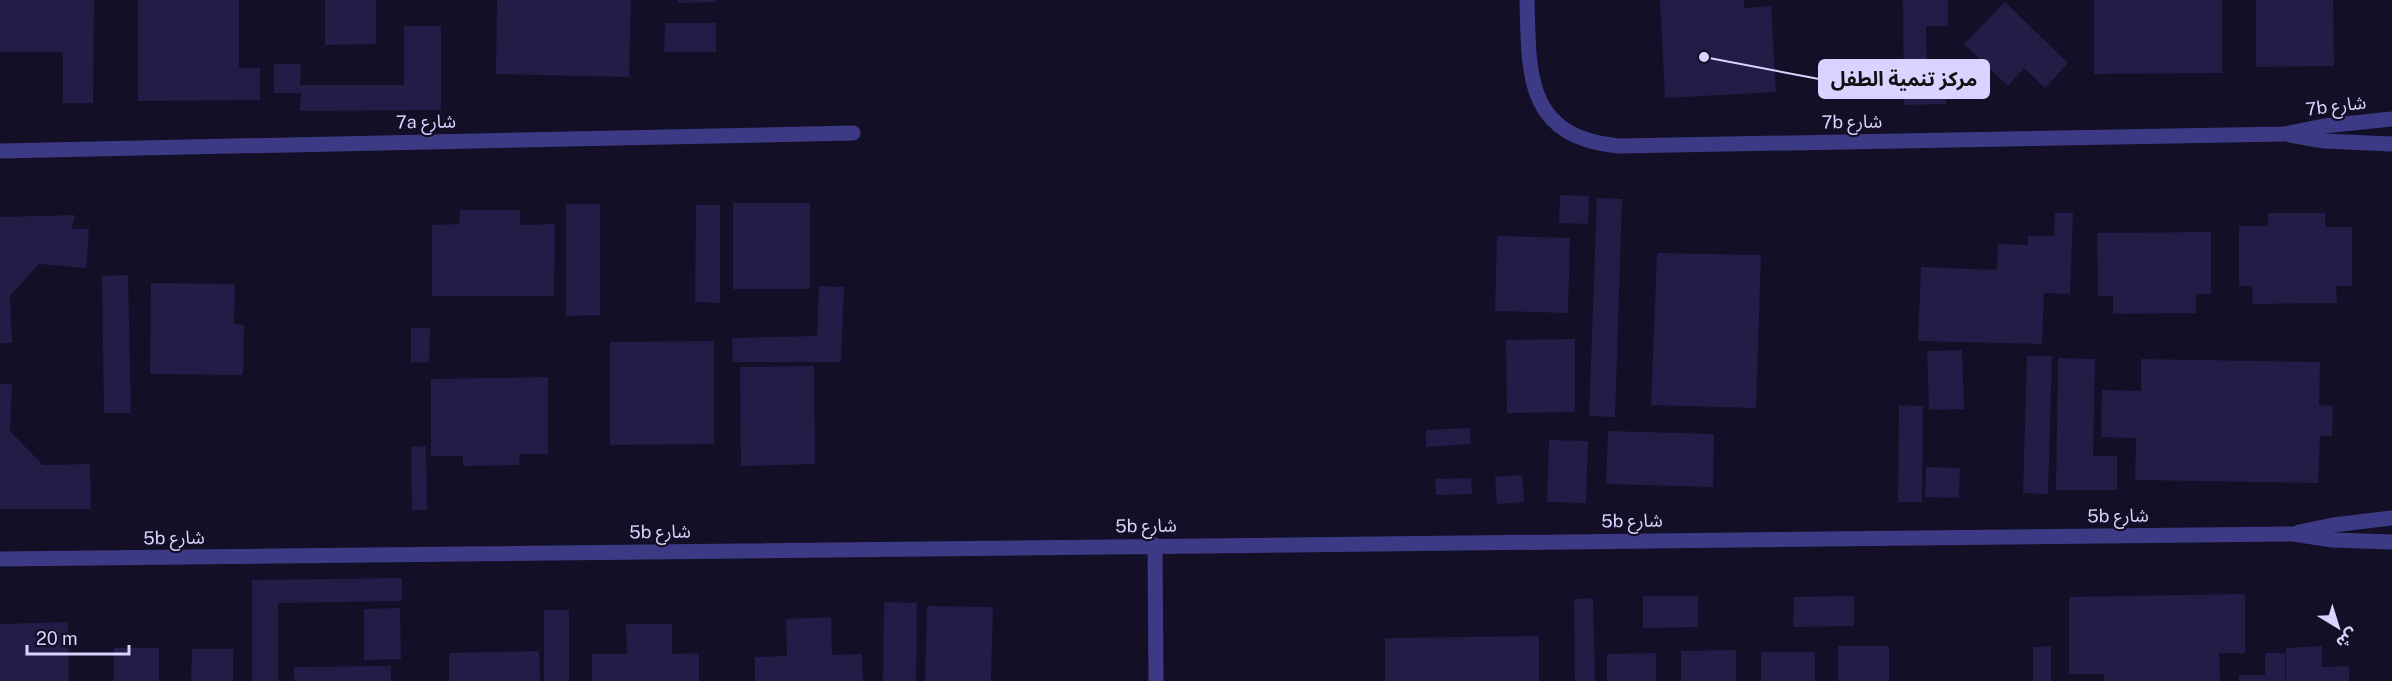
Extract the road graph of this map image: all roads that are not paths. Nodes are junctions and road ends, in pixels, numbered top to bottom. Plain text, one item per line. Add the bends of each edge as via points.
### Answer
1 (1527, 0) edge
2 (2392, 119) edge
3 (853, 133) dead end
4 (2284, 134) junction
5 (2392, 144) edge
6 (0, 151) edge
7 (2392, 518) edge
8 (2293, 534) junction
9 (2392, 542) edge
10 (1155, 545) junction
11 (0, 559) edge
12 (1155, 681) edge

1 - 4 street, 7b شارع via 1529,68 1535,93 1549,116 1569,132 1593,143 1619,146
2 - 4 street, 7b شارع
3 - 6 street, 7a شارع
4 - 5 street, 7b شارع via 2324,141
7 - 8 street, 5b شارع
8 - 9 street, 5b شارع via 2326,540
8 - 10 street, 5b شارع
10 - 11 street, 5b شارع
10 - 12 street

